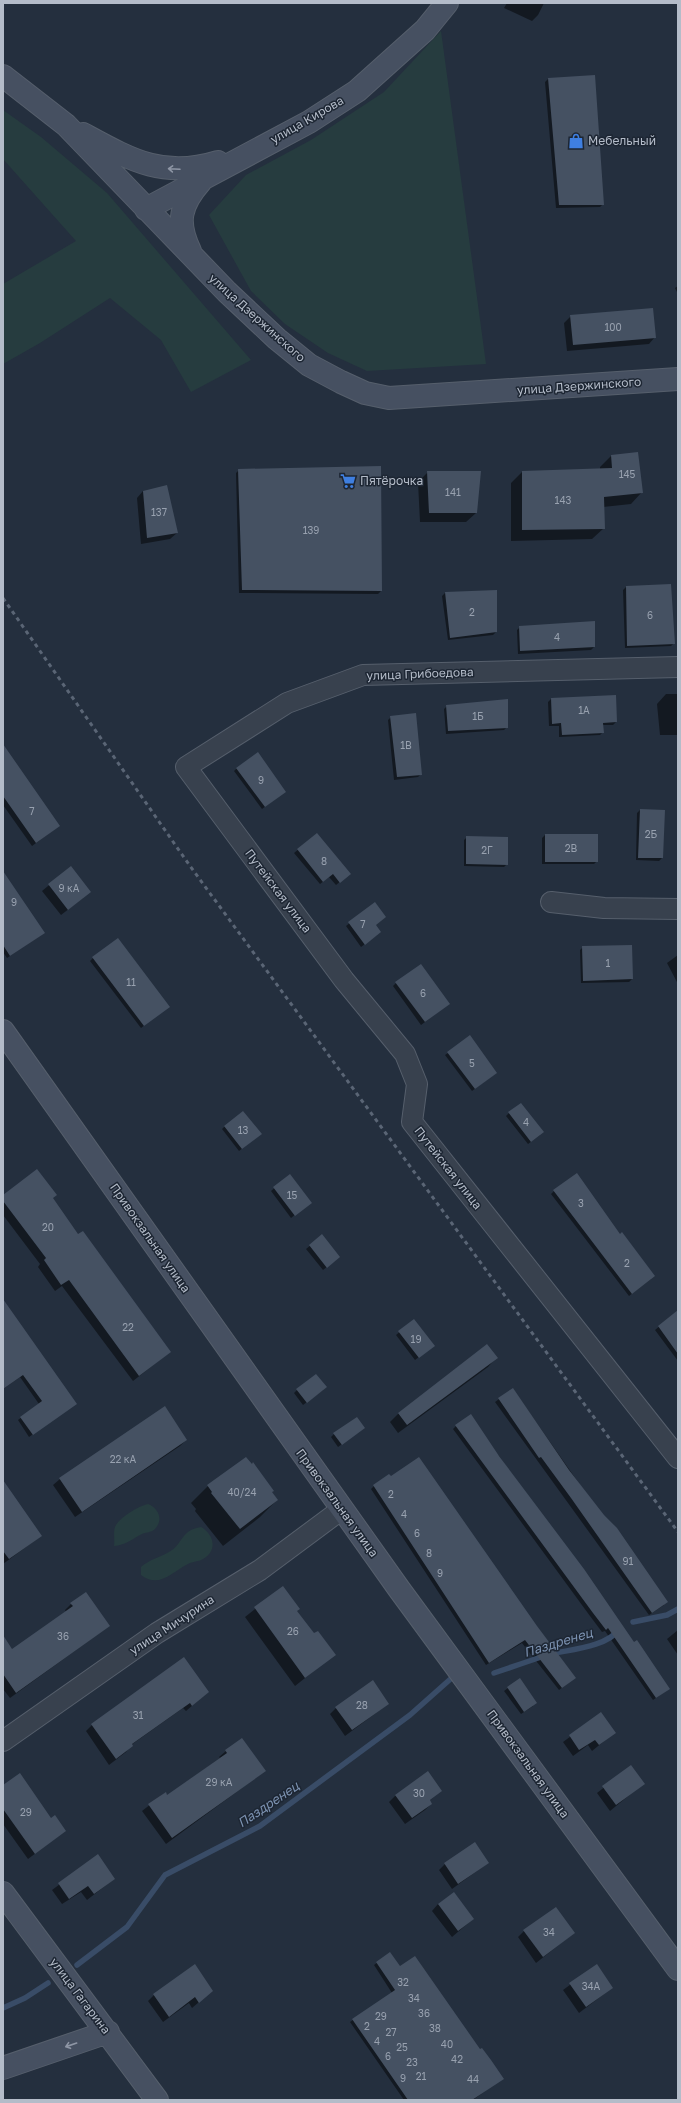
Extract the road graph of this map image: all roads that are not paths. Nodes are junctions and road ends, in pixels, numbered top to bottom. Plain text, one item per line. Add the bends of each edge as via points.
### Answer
1 (447, 3) edge
2 (3, 76) edge
3 (66, 125) junction
4 (252, 152) junction
5 (204, 178) junction
6 (146, 209) junction
7 (192, 256) junction
8 (678, 379) edge
9 (678, 667) edge
10 (186, 767) joint
11 (551, 902) dead end
12 (678, 909) edge
13 (3, 1031) edge
14 (678, 1458) edge
15 (342, 1509) junction
16 (3, 1741) edge
17 (3, 1893) edge
18 (678, 1969) edge
19 (108, 2032) junction
20 (3, 2068) edge
21 (157, 2100) edge

1 - 4 main road, улица Кирова via 425,30 356,91 309,122
2 - 3 main road, улица Дзержинского
4 -> 3 main road via 205,166 176,170 147,165 108,148
3 - 6 main road, улица Дзержинского
4 - 5 main road, улица Кирова
5 - 6 main road, улица Кирова
5 - 7 main road via 190,195 181,214 182,234
6 - 7 main road, улица Дзержинского
7 - 8 main road, улица Дзержинского via 271,334 309,365 364,394 389,398
9 - 10 street, улица Грибоедова via 363,675 286,703
10 - 14 street, Путейская улица via 344,980 405,1054 417,1084 412,1122
11 - 12 street via 604,908
13 - 15 main road, Привокзальная улица
15 - 16 street, улица Мичурина via 260,1570 157,1633
15 - 18 main road, Привокзальная улица
17 - 19 main road, улица Гагарина
19 -> 20 main road
19 - 21 main road, улица Гагарина

